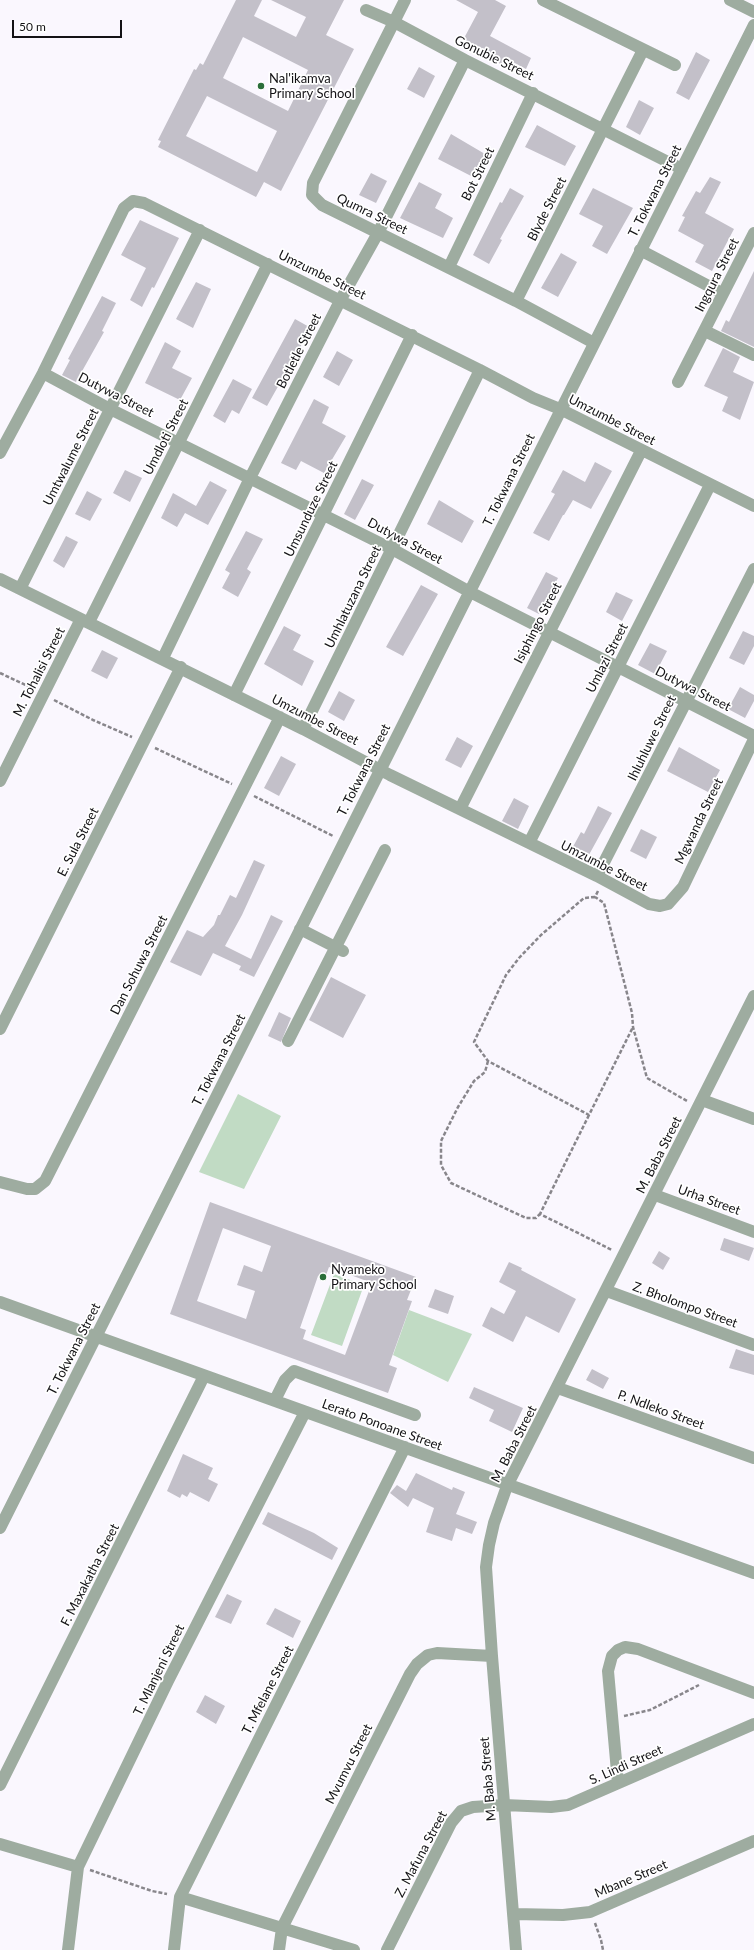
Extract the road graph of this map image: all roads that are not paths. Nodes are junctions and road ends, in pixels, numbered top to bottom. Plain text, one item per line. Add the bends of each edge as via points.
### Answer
1 (405, 0) edge
2 (543, 0) edge
3 (730, 0) edge
4 (366, 10) dead end
5 (754, 12) edge
6 (394, 22) junction
7 (754, 25) edge
8 (643, 50) junction
9 (465, 60) junction
10 (675, 65) dead end
11 (533, 93) junction
12 (603, 128) junction
13 (682, 168) junction
14 (200, 230) junction
15 (378, 233) junction
16 (754, 233) edge
17 (640, 250) junction
18 (268, 264) junction
19 (449, 267) junction
20 (722, 293) junction
21 (341, 300) junction
22 (516, 301) junction
23 (705, 330) junction
24 (412, 336) junction
25 (594, 343) junction
26 (754, 356) edge
27 (480, 370) junction
28 (42, 373) junction
29 (678, 382) dead end
30 (110, 409) junction
31 (560, 409) junction
32 (179, 443) junction
33 (641, 451) junction
34 (0, 453) edge
35 (250, 478) junction
36 (710, 485) junction
37 (754, 506) edge
38 (323, 515) junction
39 (392, 549) junction
40 (754, 569) edge
41 (0, 579) edge
42 (20, 589) junction
43 (470, 592) junction
44 (85, 621) junction
45 (549, 632) junction
46 (163, 658) junction
47 (618, 666) junction
48 (181, 667) junction
49 (234, 695) junction
50 (686, 700) junction
51 (280, 717) junction
52 (303, 729) junction
53 (754, 736) edge
54 (754, 739) edge
55 (379, 770) junction
56 (0, 781) edge
57 (460, 809) junction
58 (529, 843) junction
59 (385, 850) dead end
60 (600, 878) junction
61 (660, 906) joint
62 (300, 929) junction
63 (339, 949) junction
64 (752, 1004) edge
65 (0, 1029) edge
66 (288, 1041) dead end
67 (701, 1104) junction
68 (754, 1119) edge
69 (0, 1182) edge
70 (655, 1195) junction
71 (754, 1232) edge
72 (607, 1291) junction
73 (0, 1302) edge
74 (96, 1337) junction
75 (754, 1345) edge
76 (204, 1376) junction
77 (558, 1388) junction
78 (275, 1400) junction
79 (304, 1412) junction
80 (415, 1415) dead end
81 (405, 1448) junction
82 (754, 1458) edge
83 (508, 1486) junction
84 (0, 1528) edge
85 (754, 1573) edge
86 (492, 1656) junction
87 (754, 1693) edge
88 (754, 1724) edge
89 (618, 1783) junction
90 (0, 1785) edge
91 (504, 1805) junction
92 (754, 1841) edge
93 (0, 1844) edge
94 (78, 1866) junction
95 (180, 1897) junction
96 (514, 1914) junction
97 (282, 1928) junction
98 (68, 1950) edge
99 (174, 1950) edge
100 (279, 1950) edge
101 (354, 1950) edge
102 (387, 1950) edge
103 (516, 1950) edge

1 - 6 street
2 - 8 street
3 - 5 street
4 - 6 street, Gonubie Street
6 - 9 street, Gonubie Street
6 - 15 street, Qumra Street via 313,183 312,195 322,205
7 - 13 street, T. Tokwana Street
8 - 10 street
8 - 12 street
9 - 11 street, Gonubie Street
9 - 15 street, Botletle Street
11 - 12 street, Gonubie Street
11 - 19 street, Bot Street
12 - 13 street, Gonubie Street
12 - 22 street, Blyde Street
13 - 17 street, T. Tokwana Street
14 - 18 street, Umzumbe Street
14 - 28 street, Umzumbe Street via 144,203 133,200 124,208
14 - 30 street, Umtwalume Street
15 - 19 street, Qumra Street
15 - 21 street, Botletle Street
16 - 20 street, Ingqura Street
17 - 20 street
17 - 25 street, T. Tokwana Street
18 - 21 street, Umzumbe Street
18 - 32 street, Umdloti Street
19 - 22 street, Qumra Street
20 - 23 street, Ingqura Street
21 - 24 street, Umzumbe Street
21 - 35 street, Botletle Street
22 - 25 street, Qumra Street
23 - 26 street, Ingqura Street
23 - 29 street, Ingqura Street
24 - 27 street, Umzumbe Street
24 - 38 street, Umsunduze Street
25 - 31 street, T. Tokwana Street
27 - 31 street, Umzumbe Street via 532,398
27 - 39 street, Umhlatuzana Street
28 - 30 street, Dutywa Street
28 - 34 street, Umzumbe Street
30 - 32 street, Dutywa Street
30 - 42 street, Umtwalume Street
31 - 33 street, Umzumbe Street
31 - 43 street, T. Tokwana Street
32 - 35 street, Dutywa Street
32 - 44 street, Umdloti Street
33 - 36 street, Umzumbe Street
33 - 45 street, Isiphingo Street
35 - 38 street, Dutywa Street
35 - 46 street, Botletle Street
36 - 37 street, Umzumbe Street
36 - 47 street, Umlazi Street
38 - 39 street, Dutywa Street
38 - 49 street, Umsunduze Street
39 - 43 street, Dutywa Street
39 - 52 street, Umhlatuzana Street
40 - 50 street, Ihluhluwe Street
41 - 42 street, Umzumbe Street
42 - 44 street, Umzumbe Street
43 - 45 street, Dutywa Street
43 - 55 street, T. Tokwana Street
44 - 46 street, Umzumbe Street
44 - 56 street, M. Tohalisi Street via 43,694
45 - 47 street, Dutywa Street
45 - 57 street, Isiphingo Street
46 - 48 street, Umzumbe Street
47 - 50 street, Dutywa Street
47 - 58 street, Umlazi Street
48 - 49 street, Umzumbe Street
48 - 65 street, E. Sula Street
49 - 51 street, Umzumbe Street
50 - 53 street, Dutywa Street
50 - 60 street, Ihluhluwe Street
51 - 52 street, Umzumbe Street
51 - 69 street, Dan Sohuwa Street via 45,1180 35,1189
52 - 55 street, Umzumbe Street
54 - 61 street, Mgwanda Street via 683,887 668,904
55 - 57 street, Umzumbe Street
55 - 62 street, T. Tokwana Street
57 - 58 street, Umzumbe Street
58 - 60 street, Umzumbe Street
59 - 63 street
60 - 61 street, Umzumbe Street via 649,904
62 - 63 street
62 - 74 street, T. Tokwana Street
63 - 66 street
64 - 67 street, M. Baba Street
67 - 68 street
67 - 70 street, M. Baba Street
70 - 71 street, Urha Street
70 - 72 street, M. Baba Street
72 - 75 street, Z. Bholompo Street
72 - 77 street, M. Baba Street
73 - 74 street, Lerato Ponoane Street
74 - 76 street, Lerato Ponoane Street
74 - 84 street, T. Tokwana Street
76 - 78 street, Lerato Ponoane Street
76 - 90 street, F. Maxakatha Street
77 - 82 street, P. Ndleko Street
77 - 83 street, M. Baba Street
78 - 79 street, Lerato Ponoane Street
78 - 80 street via 285,1380 294,1371
79 - 81 street, Lerato Ponoane Street
79 - 94 street, T. Mlanjeni Street
81 - 83 street, Lerato Ponoane Street
81 - 95 street, T. Mfelane Street
83 - 85 street, Lerato Ponoane Street
83 - 86 street, M. Baba Street via 494,1523 486,1567
86 - 91 street, M. Baba Street
86 - 97 street, Mvumvu Street via 437,1653 428,1655 417,1664
87 - 89 street via 638,1649 625,1647 618,1650 608,1665
88 - 89 street, S. Lindi Street
89 - 91 street, S. Lindi Street via 568,1805
91 - 96 street, M. Baba Street
91 - 102 street, Z. Mafuna Street via 467,1808 457,1814
92 - 96 street, Mbane Street via 590,1912 563,1915
93 - 94 street
94 - 98 street, T. Mlanjeni Street
95 - 97 street
95 - 99 street, T. Mfelane Street
96 - 103 street, M. Baba Street
97 - 100 street, Mvumvu Street
97 - 101 street

